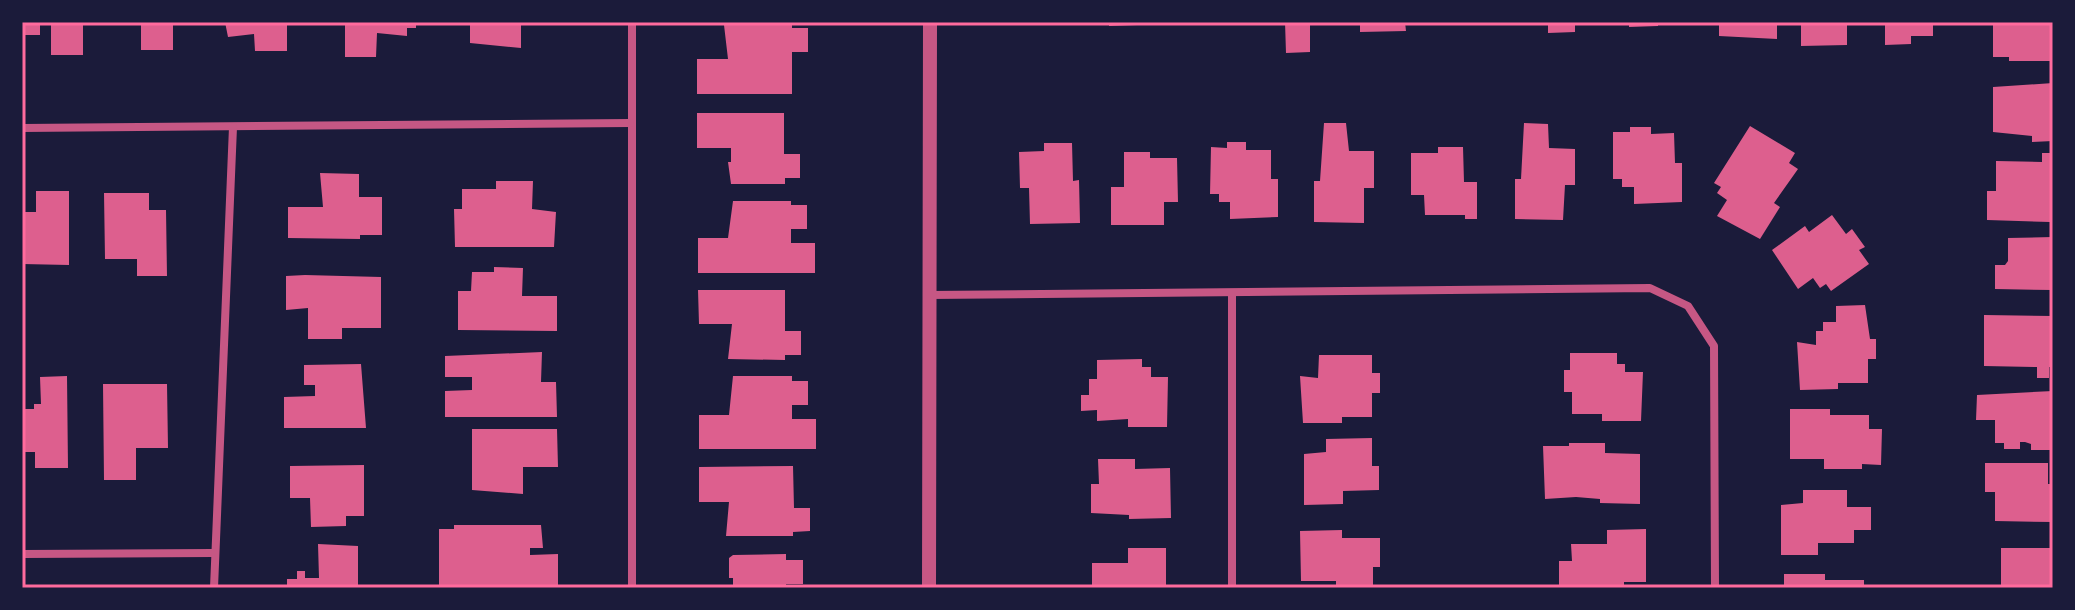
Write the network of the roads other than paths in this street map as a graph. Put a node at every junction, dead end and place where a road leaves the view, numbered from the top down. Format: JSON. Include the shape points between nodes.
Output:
{"nodes":[{"id":1,"x":632,"y":22,"type":"edge"},
{"id":2,"x":930,"y":22,"type":"edge"},
{"id":3,"x":630,"y":123,"type":"junction"},
{"id":4,"x":233,"y":127,"type":"junction"},
{"id":5,"x":22,"y":128,"type":"edge"},
{"id":6,"x":1232,"y":294,"type":"junction"},
{"id":7,"x":929,"y":295,"type":"junction"},
{"id":8,"x":213,"y":553,"type":"junction"},
{"id":9,"x":22,"y":554,"type":"edge"},
{"id":10,"x":214,"y":588,"type":"edge"},
{"id":11,"x":632,"y":588,"type":"edge"},
{"id":12,"x":929,"y":588,"type":"edge"},
{"id":13,"x":1232,"y":588,"type":"edge"},
{"id":14,"x":1715,"y":588,"type":"edge"}],
"edges":[{"from":1,"to":3,"type":"street"},
{"from":2,"to":7,"type":"street"},
{"from":3,"to":4,"type":"street"},
{"from":3,"to":11,"type":"street"},
{"from":4,"to":5,"type":"street"},
{"from":4,"to":8,"type":"street"},
{"from":6,"to":7,"type":"street"},
{"from":6,"to":13,"type":"street"},
{"from":6,"to":14,"type":"street","via":[[1650,288],[1688,306],[1714,346]]},
{"from":7,"to":12,"type":"street"},
{"from":8,"to":9,"type":"street"},
{"from":8,"to":10,"type":"street"}]}
